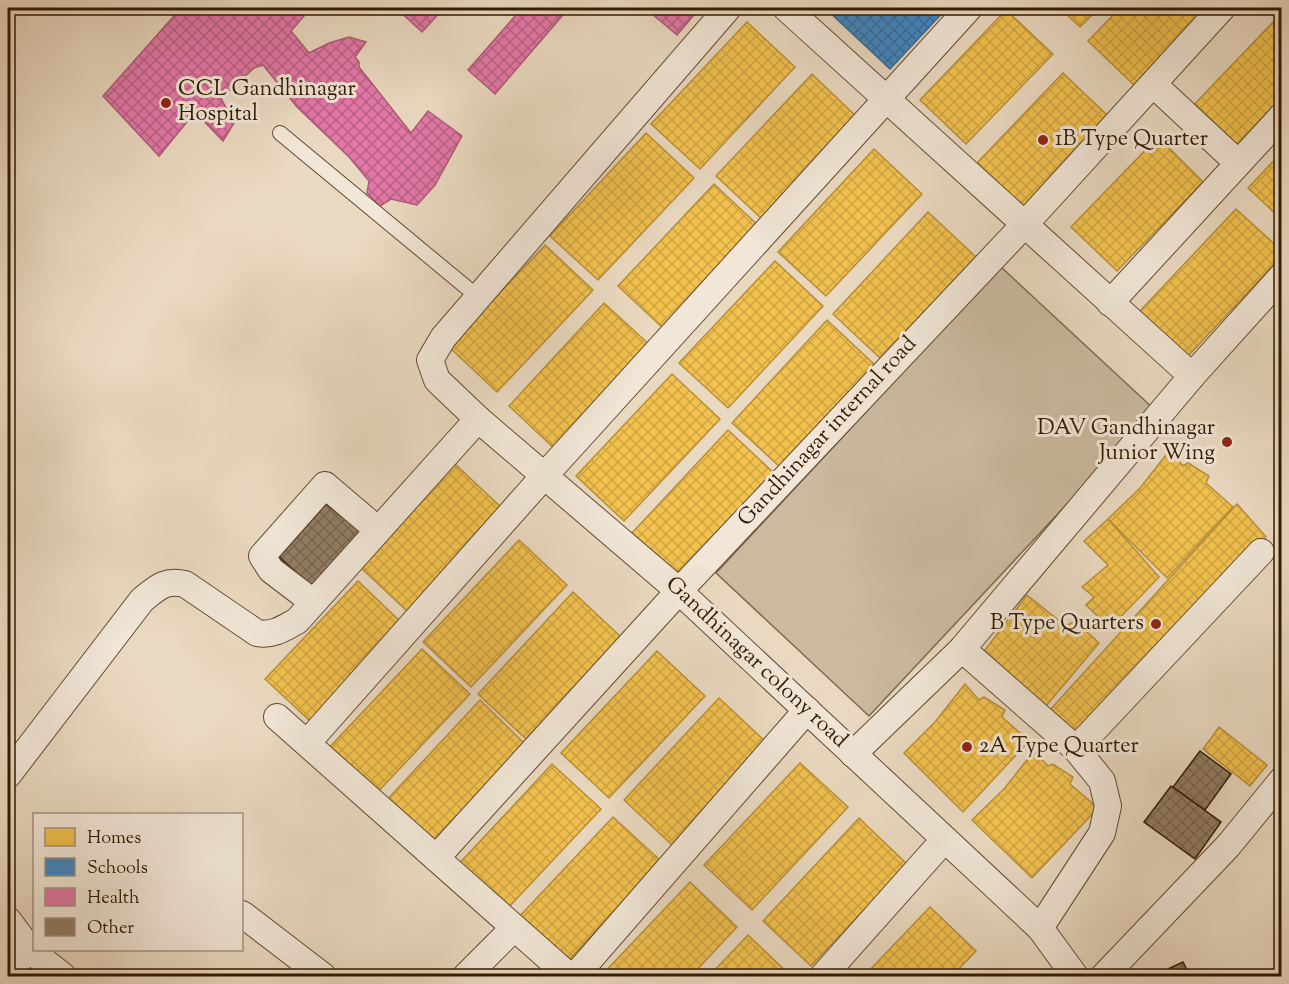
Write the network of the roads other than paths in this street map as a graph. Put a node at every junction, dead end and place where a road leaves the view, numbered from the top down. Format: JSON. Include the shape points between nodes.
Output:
{"nodes":[{"id":1,"x":728,"y":8,"type":"edge"},
{"id":2,"x":786,"y":8,"type":"edge"},
{"id":3,"x":969,"y":8,"type":"edge"},
{"id":4,"x":1222,"y":8,"type":"edge"},
{"id":5,"x":1153,"y":84,"type":"junction"},
{"id":6,"x":888,"y":99,"type":"junction"},
{"id":7,"x":1281,"y":116,"type":"edge"},
{"id":8,"x":280,"y":133,"type":"dead end"},
{"id":9,"x":1238,"y":163,"type":"junction"},
{"id":10,"x":1024,"y":225,"type":"junction"},
{"id":11,"x":1280,"y":282,"type":"edge"},
{"id":12,"x":478,"y":297,"type":"junction"},
{"id":13,"x":1110,"y":303,"type":"junction"},
{"id":14,"x":1191,"y":376,"type":"junction"},
{"id":15,"x":478,"y":419,"type":"junction"},
{"id":16,"x":545,"y":475,"type":"junction"},
{"id":17,"x":378,"y":530,"type":"junction"},
{"id":18,"x":1261,"y":552,"type":"dead end"},
{"id":19,"x":679,"y":591,"type":"junction"},
{"id":20,"x":313,"y":602,"type":"junction"},
{"id":21,"x":962,"y":649,"type":"junction"},
{"id":22,"x":807,"y":710,"type":"junction"},
{"id":23,"x":277,"y":717,"type":"dead end"},
{"id":24,"x":307,"y":743,"type":"junction"},
{"id":25,"x":1076,"y":749,"type":"junction"},
{"id":26,"x":853,"y":754,"type":"junction"},
{"id":27,"x":8,"y":775,"type":"edge"},
{"id":28,"x":1281,"y":780,"type":"edge"},
{"id":29,"x":944,"y":840,"type":"junction"},
{"id":30,"x":436,"y":858,"type":"junction"},
{"id":31,"x":243,"y":915,"type":"edge"},
{"id":32,"x":8,"y":920,"type":"edge"},
{"id":33,"x":514,"y":928,"type":"junction"},
{"id":34,"x":1040,"y":928,"type":"junction"},
{"id":35,"x":31,"y":951,"type":"junction"},
{"id":36,"x":8,"y":966,"type":"edge"},
{"id":37,"x":63,"y":976,"type":"edge"},
{"id":38,"x":323,"y":976,"type":"edge"},
{"id":39,"x":466,"y":976,"type":"edge"},
{"id":40,"x":569,"y":976,"type":"edge"},
{"id":41,"x":575,"y":976,"type":"edge"},
{"id":42,"x":823,"y":976,"type":"edge"},
{"id":43,"x":1075,"y":976,"type":"edge"},
{"id":44,"x":1104,"y":976,"type":"edge"}],
"edges":[{"from":1,"to":12,"type":"street"},
{"from":2,"to":6,"type":"street"},
{"from":3,"to":6,"type":"street"},
{"from":4,"to":5,"type":"street","name":"Gandhinagar internal road"},
{"from":5,"to":9,"type":"street"},
{"from":5,"to":10,"type":"street","name":"Gandhinagar internal road"},
{"from":6,"to":10,"type":"street"},
{"from":6,"to":16,"type":"street"},
{"from":7,"to":9,"type":"street"},
{"from":8,"to":12,"type":"lane"},
{"from":9,"to":13,"type":"street"},
{"from":10,"to":13,"type":"street"},
{"from":10,"to":19,"type":"street","name":"Gandhinagar internal road"},
{"from":11,"to":14,"type":"street"},
{"from":12,"to":15,"type":"street","name":"Gandhinagar colony road","via":[[430,360],[437,380]]},
{"from":13,"to":14,"type":"street"},
{"from":14,"to":21,"type":"street"},
{"from":15,"to":16,"type":"street","name":"Gandhinagar colony road"},
{"from":15,"to":17,"type":"street"},
{"from":16,"to":19,"type":"street","name":"Gandhinagar colony road"},
{"from":16,"to":24,"type":"street"},
{"from":17,"to":20,"type":"street"},
{"from":17,"to":20,"type":"street","via":[[325,485],[272,542],[261,556],[271,570]]},
{"from":18,"to":25,"type":"street"},
{"from":19,"to":22,"type":"street","name":"Gandhinagar colony road"},
{"from":19,"to":30,"type":"street","name":"Gandhinagar internal road"},
{"from":20,"to":27,"type":"street","via":[[297,621],[268,635],[258,633],[185,584],[173,581],[159,586],[142,600]]},
{"from":21,"to":25,"type":"street"},
{"from":21,"to":26,"type":"street"},
{"from":22,"to":26,"type":"street","name":"Gandhinagar colony road"},
{"from":22,"to":41,"type":"street"},
{"from":23,"to":24,"type":"street"},
{"from":24,"to":30,"type":"street"},
{"from":25,"to":34,"type":"street","via":[[1102,781],[1108,806],[1102,832]]},
{"from":26,"to":29,"type":"street","name":"Gandhinagar colony road"},
{"from":28,"to":44,"type":"street","via":[[1228,846]]},
{"from":29,"to":34,"type":"street","name":"Gandhinagar colony road"},
{"from":29,"to":42,"type":"street"},
{"from":30,"to":33,"type":"street"},
{"from":31,"to":38,"type":"street"},
{"from":32,"to":35,"type":"street"},
{"from":33,"to":39,"type":"street"},
{"from":33,"to":40,"type":"street"},
{"from":34,"to":43,"type":"street","name":"Gandhinagar colony road"},
{"from":35,"to":36,"type":"street"},
{"from":35,"to":37,"type":"street"}]}
